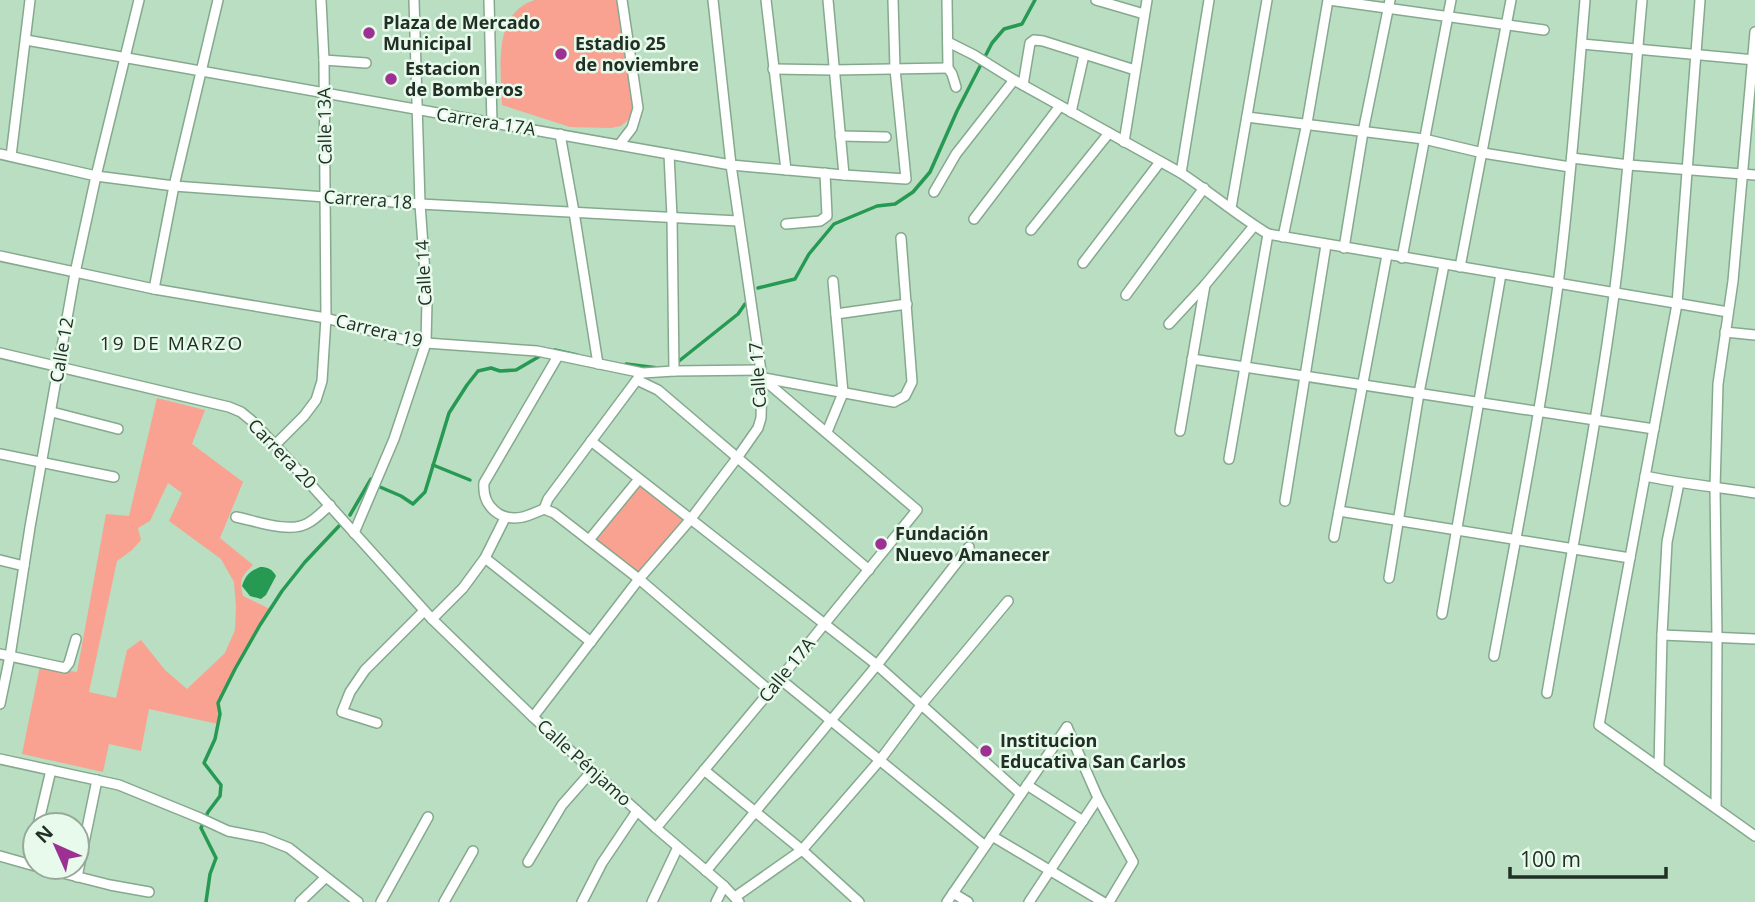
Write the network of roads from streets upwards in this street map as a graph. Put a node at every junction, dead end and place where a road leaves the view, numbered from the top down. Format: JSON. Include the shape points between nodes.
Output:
{"nodes":[{"id":1,"x":30,"y":0,"type":"edge"},
{"id":2,"x":139,"y":0,"type":"edge"},
{"id":3,"x":218,"y":0,"type":"edge"},
{"id":4,"x":321,"y":0,"type":"edge"},
{"id":5,"x":414,"y":0,"type":"edge"},
{"id":6,"x":489,"y":0,"type":"edge"},
{"id":7,"x":622,"y":0,"type":"edge"},
{"id":8,"x":713,"y":0,"type":"edge"},
{"id":9,"x":766,"y":0,"type":"edge"},
{"id":10,"x":828,"y":0,"type":"edge"},
{"id":11,"x":893,"y":0,"type":"edge"},
{"id":12,"x":947,"y":0,"type":"edge"},
{"id":13,"x":1096,"y":0,"type":"edge"},
{"id":14,"x":1147,"y":0,"type":"edge"},
{"id":15,"x":1209,"y":0,"type":"edge"},
{"id":16,"x":1267,"y":0,"type":"edge"},
{"id":17,"x":1329,"y":0,"type":"edge"},
{"id":18,"x":1451,"y":0,"type":"edge"},
{"id":19,"x":1511,"y":0,"type":"edge"},
{"id":20,"x":1585,"y":0,"type":"edge"},
{"id":21,"x":1642,"y":0,"type":"edge"},
{"id":22,"x":1700,"y":0,"type":"edge"},
{"id":23,"x":1390,"y":4,"type":"edge"},
{"id":24,"x":1144,"y":14,"type":"junction"},
{"id":25,"x":1447,"y":17,"type":"junction"},
{"id":26,"x":1507,"y":25,"type":"junction"},
{"id":27,"x":1544,"y":30,"type":"dead end"},
{"id":28,"x":1755,"y":32,"type":"edge"},
{"id":29,"x":26,"y":40,"type":"junction"},
{"id":30,"x":948,"y":42,"type":"junction"},
{"id":31,"x":1582,"y":44,"type":"junction"},
{"id":32,"x":1637,"y":49,"type":"junction"},
{"id":33,"x":1695,"y":54,"type":"junction"},
{"id":34,"x":1084,"y":55,"type":"junction"},
{"id":35,"x":125,"y":58,"type":"junction"},
{"id":36,"x":324,"y":60,"type":"junction"},
{"id":37,"x":1754,"y":60,"type":"edge"},
{"id":38,"x":366,"y":63,"type":"dead end"},
{"id":39,"x":948,"y":68,"type":"junction"},
{"id":40,"x":774,"y":69,"type":"junction"},
{"id":41,"x":895,"y":69,"type":"junction"},
{"id":42,"x":834,"y":70,"type":"junction"},
{"id":43,"x":1135,"y":70,"type":"junction"},
{"id":44,"x":201,"y":71,"type":"junction"},
{"id":45,"x":1014,"y":80,"type":"junction"},
{"id":46,"x":1023,"y":85,"type":"junction"},
{"id":47,"x":956,"y":87,"type":"dead end"},
{"id":48,"x":324,"y":92,"type":"junction"},
{"id":49,"x":1060,"y":106,"type":"junction"},
{"id":50,"x":417,"y":110,"type":"junction"},
{"id":51,"x":1071,"y":112,"type":"junction"},
{"id":52,"x":1247,"y":117,"type":"junction"},
{"id":53,"x":492,"y":123,"type":"junction"},
{"id":54,"x":1307,"y":123,"type":"junction"},
{"id":55,"x":1363,"y":132,"type":"junction"},
{"id":56,"x":1109,"y":133,"type":"junction"},
{"id":57,"x":560,"y":134,"type":"junction"},
{"id":58,"x":840,"y":136,"type":"junction"},
{"id":59,"x":886,"y":137,"type":"dead end"},
{"id":60,"x":1424,"y":139,"type":"junction"},
{"id":61,"x":1124,"y":142,"type":"junction"},
{"id":62,"x":619,"y":145,"type":"junction"},
{"id":63,"x":1483,"y":153,"type":"junction"},
{"id":64,"x":0,"y":154,"type":"edge"},
{"id":65,"x":669,"y":154,"type":"junction"},
{"id":66,"x":11,"y":156,"type":"junction"},
{"id":67,"x":1160,"y":162,"type":"junction"},
{"id":68,"x":1571,"y":162,"type":"junction"},
{"id":69,"x":731,"y":165,"type":"junction"},
{"id":70,"x":1629,"y":165,"type":"junction"},
{"id":71,"x":786,"y":170,"type":"junction"},
{"id":72,"x":1687,"y":170,"type":"junction"},
{"id":73,"x":825,"y":173,"type":"junction"},
{"id":74,"x":1181,"y":173,"type":"junction"},
{"id":75,"x":1743,"y":174,"type":"junction"},
{"id":76,"x":844,"y":175,"type":"junction"},
{"id":77,"x":1755,"y":175,"type":"edge"},
{"id":78,"x":96,"y":176,"type":"junction"},
{"id":79,"x":174,"y":186,"type":"junction"},
{"id":80,"x":1204,"y":188,"type":"junction"},
{"id":81,"x":934,"y":192,"type":"dead end"},
{"id":82,"x":326,"y":197,"type":"junction"},
{"id":83,"x":420,"y":204,"type":"junction"},
{"id":84,"x":1231,"y":208,"type":"junction"},
{"id":85,"x":574,"y":212,"type":"junction"},
{"id":86,"x":672,"y":217,"type":"junction"},
{"id":87,"x":974,"y":219,"type":"dead end"},
{"id":88,"x":738,"y":221,"type":"junction"},
{"id":89,"x":786,"y":224,"type":"dead end"},
{"id":90,"x":1254,"y":226,"type":"junction"},
{"id":91,"x":1031,"y":230,"type":"dead end"},
{"id":92,"x":1268,"y":234,"type":"junction"},
{"id":93,"x":1283,"y":237,"type":"junction"},
{"id":94,"x":901,"y":238,"type":"dead end"},
{"id":95,"x":1326,"y":245,"type":"junction"},
{"id":96,"x":1344,"y":248,"type":"junction"},
{"id":97,"x":1387,"y":255,"type":"junction"},
{"id":98,"x":0,"y":256,"type":"edge"},
{"id":99,"x":1402,"y":258,"type":"junction"},
{"id":100,"x":1083,"y":263,"type":"dead end"},
{"id":101,"x":1444,"y":265,"type":"junction"},
{"id":102,"x":1460,"y":267,"type":"junction"},
{"id":103,"x":75,"y":272,"type":"junction"},
{"id":104,"x":1501,"y":274,"type":"junction"},
{"id":105,"x":833,"y":281,"type":"dead end"},
{"id":106,"x":1558,"y":284,"type":"junction"},
{"id":107,"x":1205,"y":285,"type":"junction"},
{"id":108,"x":154,"y":289,"type":"junction"},
{"id":109,"x":1614,"y":293,"type":"junction"},
{"id":110,"x":1126,"y":295,"type":"dead end"},
{"id":111,"x":907,"y":304,"type":"junction"},
{"id":112,"x":1677,"y":304,"type":"junction"},
{"id":113,"x":1728,"y":312,"type":"junction"},
{"id":114,"x":836,"y":314,"type":"junction"},
{"id":115,"x":327,"y":318,"type":"junction"},
{"id":116,"x":1169,"y":324,"type":"dead end"},
{"id":117,"x":1725,"y":332,"type":"junction"},
{"id":118,"x":1755,"y":335,"type":"edge"},
{"id":119,"x":426,"y":343,"type":"junction"},
{"id":120,"x":0,"y":353,"type":"edge"},
{"id":121,"x":558,"y":356,"type":"junction"},
{"id":122,"x":1192,"y":359,"type":"junction"},
{"id":123,"x":598,"y":364,"type":"junction"},
{"id":124,"x":58,"y":367,"type":"junction"},
{"id":125,"x":1245,"y":367,"type":"junction"},
{"id":126,"x":674,"y":371,"type":"junction"},
{"id":127,"x":761,"y":374,"type":"junction"},
{"id":128,"x":1305,"y":375,"type":"junction"},
{"id":129,"x":640,"y":377,"type":"junction"},
{"id":130,"x":1363,"y":385,"type":"junction"},
{"id":131,"x":843,"y":393,"type":"junction"},
{"id":132,"x":1419,"y":393,"type":"junction"},
{"id":133,"x":1479,"y":402,"type":"junction"},
{"id":134,"x":1538,"y":411,"type":"junction"},
{"id":135,"x":52,"y":412,"type":"junction"},
{"id":136,"x":1596,"y":420,"type":"junction"},
{"id":137,"x":118,"y":429,"type":"dead end"},
{"id":138,"x":1654,"y":429,"type":"junction"},
{"id":139,"x":1180,"y":431,"type":"dead end"},
{"id":140,"x":827,"y":432,"type":"junction"},
{"id":141,"x":591,"y":441,"type":"junction"},
{"id":142,"x":275,"y":445,"type":"junction"},
{"id":143,"x":0,"y":454,"type":"edge"},
{"id":144,"x":737,"y":458,"type":"junction"},
{"id":145,"x":1229,"y":459,"type":"dead end"},
{"id":146,"x":42,"y":463,"type":"junction"},
{"id":147,"x":1645,"y":476,"type":"junction"},
{"id":148,"x":114,"y":477,"type":"dead end"},
{"id":149,"x":639,"y":479,"type":"junction"},
{"id":150,"x":1679,"y":483,"type":"junction"},
{"id":151,"x":1715,"y":487,"type":"junction"},
{"id":152,"x":1755,"y":493,"type":"edge"},
{"id":153,"x":1285,"y":500,"type":"dead end"},
{"id":154,"x":330,"y":505,"type":"junction"},
{"id":155,"x":544,"y":509,"type":"junction"},
{"id":156,"x":1339,"y":511,"type":"junction"},
{"id":157,"x":236,"y":517,"type":"dead end"},
{"id":158,"x":505,"y":518,"type":"junction"},
{"id":159,"x":690,"y":520,"type":"junction"},
{"id":160,"x":1398,"y":520,"type":"junction"},
{"id":161,"x":1456,"y":530,"type":"junction"},
{"id":162,"x":354,"y":533,"type":"junction"},
{"id":163,"x":1335,"y":537,"type":"dead end"},
{"id":164,"x":1516,"y":539,"type":"junction"},
{"id":165,"x":589,"y":540,"type":"junction"},
{"id":166,"x":969,"y":547,"type":"dead end"},
{"id":167,"x":1572,"y":549,"type":"junction"},
{"id":168,"x":485,"y":558,"type":"junction"},
{"id":169,"x":1630,"y":558,"type":"junction"},
{"id":170,"x":0,"y":560,"type":"edge"},
{"id":171,"x":24,"y":566,"type":"junction"},
{"id":172,"x":869,"y":570,"type":"junction"},
{"id":173,"x":1389,"y":578,"type":"dead end"},
{"id":174,"x":639,"y":579,"type":"junction"},
{"id":175,"x":1008,"y":601,"type":"dead end"},
{"id":176,"x":424,"y":611,"type":"junction"},
{"id":177,"x":1442,"y":614,"type":"dead end"},
{"id":178,"x":432,"y":620,"type":"junction"},
{"id":179,"x":824,"y":624,"type":"junction"},
{"id":180,"x":1662,"y":635,"type":"junction"},
{"id":181,"x":1717,"y":637,"type":"junction"},
{"id":182,"x":76,"y":639,"type":"dead end"},
{"id":183,"x":1755,"y":639,"type":"edge"},
{"id":184,"x":591,"y":642,"type":"junction"},
{"id":185,"x":5,"y":655,"type":"edge"},
{"id":186,"x":1494,"y":656,"type":"dead end"},
{"id":187,"x":877,"y":665,"type":"junction"},
{"id":188,"x":780,"y":679,"type":"junction"},
{"id":189,"x":770,"y":691,"type":"junction"},
{"id":190,"x":1547,"y":693,"type":"dead end"},
{"id":191,"x":0,"y":704,"type":"edge"},
{"id":192,"x":922,"y":704,"type":"junction"},
{"id":193,"x":533,"y":717,"type":"junction"},
{"id":194,"x":831,"y":721,"type":"junction"},
{"id":195,"x":377,"y":723,"type":"dead end"},
{"id":196,"x":0,"y":759,"type":"edge"},
{"id":197,"x":880,"y":760,"type":"junction"},
{"id":198,"x":1659,"y":768,"type":"junction"},
{"id":199,"x":51,"y":770,"type":"junction"},
{"id":200,"x":704,"y":770,"type":"junction"},
{"id":201,"x":592,"y":771,"type":"junction"},
{"id":202,"x":97,"y":780,"type":"junction"},
{"id":203,"x":1027,"y":785,"type":"junction"},
{"id":204,"x":1021,"y":794,"type":"junction"},
{"id":205,"x":1098,"y":797,"type":"junction"},
{"id":206,"x":1716,"y":808,"type":"junction"},
{"id":207,"x":41,"y":811,"type":"edge"},
{"id":208,"x":91,"y":811,"type":"edge"},
{"id":209,"x":638,"y":811,"type":"junction"},
{"id":210,"x":755,"y":812,"type":"junction"},
{"id":211,"x":428,"y":817,"type":"dead end"},
{"id":212,"x":1083,"y":821,"type":"junction"},
{"id":213,"x":656,"y":828,"type":"junction"},
{"id":214,"x":992,"y":836,"type":"junction"},
{"id":215,"x":1755,"y":836,"type":"edge"},
{"id":216,"x":985,"y":846,"type":"junction"},
{"id":217,"x":678,"y":847,"type":"junction"},
{"id":218,"x":802,"y":850,"type":"junction"},
{"id":219,"x":473,"y":851,"type":"dead end"},
{"id":220,"x":0,"y":856,"type":"edge"},
{"id":221,"x":21,"y":862,"type":"edge"},
{"id":222,"x":528,"y":862,"type":"dead end"},
{"id":223,"x":706,"y":871,"type":"junction"},
{"id":224,"x":1050,"y":871,"type":"junction"},
{"id":225,"x":325,"y":878,"type":"junction"},
{"id":226,"x":91,"y":880,"type":"edge"},
{"id":227,"x":724,"y":887,"type":"junction"},
{"id":228,"x":149,"y":892,"type":"dead end"},
{"id":229,"x":950,"y":898,"type":"edge"},
{"id":230,"x":737,"y":900,"type":"edge"},
{"id":231,"x":300,"y":902,"type":"edge"},
{"id":232,"x":358,"y":902,"type":"edge"},
{"id":233,"x":381,"y":902,"type":"edge"},
{"id":234,"x":444,"y":902,"type":"edge"},
{"id":235,"x":582,"y":902,"type":"edge"},
{"id":236,"x":652,"y":902,"type":"edge"},
{"id":237,"x":716,"y":902,"type":"edge"},
{"id":238,"x":859,"y":902,"type":"edge"},
{"id":239,"x":968,"y":902,"type":"edge"},
{"id":240,"x":1029,"y":902,"type":"edge"},
{"id":241,"x":1103,"y":902,"type":"edge"},
{"id":242,"x":1109,"y":902,"type":"edge"}],
"edges":[{"from":1,"to":29,"type":"street"},
{"from":2,"to":35,"type":"street","name":"Calle 12"},
{"from":3,"to":44,"type":"street"},
{"from":4,"to":36,"type":"street","name":"Calle 13A"},
{"from":5,"to":50,"type":"street","name":"Calle 14"},
{"from":6,"to":53,"type":"street"},
{"from":7,"to":62,"type":"street","via":[[638,108],[632,128]]},
{"from":8,"to":69,"type":"street","name":"Calle 17"},
{"from":9,"to":40,"type":"street"},
{"from":10,"to":42,"type":"street"},
{"from":11,"to":41,"type":"street"},
{"from":12,"to":30,"type":"street"},
{"from":13,"to":24,"type":"street"},
{"from":14,"to":24,"type":"street"},
{"from":15,"to":74,"type":"street"},
{"from":16,"to":52,"type":"street"},
{"from":17,"to":23,"type":"street"},
{"from":17,"to":54,"type":"street"},
{"from":18,"to":25,"type":"street"},
{"from":19,"to":26,"type":"street"},
{"from":20,"to":31,"type":"street"},
{"from":21,"to":32,"type":"street"},
{"from":22,"to":33,"type":"street"},
{"from":23,"to":25,"type":"street"},
{"from":23,"to":55,"type":"street"},
{"from":24,"to":43,"type":"street"},
{"from":25,"to":26,"type":"street"},
{"from":25,"to":60,"type":"street"},
{"from":26,"to":27,"type":"street"},
{"from":26,"to":63,"type":"street"},
{"from":28,"to":37,"type":"street"},
{"from":29,"to":35,"type":"street","name":"Carrera 17A"},
{"from":29,"to":66,"type":"street"},
{"from":30,"to":39,"type":"street"},
{"from":30,"to":45,"type":"street"},
{"from":31,"to":32,"type":"street"},
{"from":31,"to":68,"type":"street"},
{"from":32,"to":33,"type":"street"},
{"from":32,"to":70,"type":"street"},
{"from":33,"to":37,"type":"street"},
{"from":33,"to":72,"type":"street"},
{"from":34,"to":43,"type":"street"},
{"from":34,"to":46,"type":"street","via":[[1034,40]]},
{"from":34,"to":51,"type":"street"},
{"from":35,"to":44,"type":"street","name":"Carrera 17A"},
{"from":35,"to":78,"type":"street","name":"Calle 12"},
{"from":36,"to":38,"type":"street"},
{"from":36,"to":48,"type":"street","name":"Calle 13A"},
{"from":37,"to":75,"type":"street"},
{"from":39,"to":41,"type":"street"},
{"from":39,"to":47,"type":"street"},
{"from":40,"to":42,"type":"street"},
{"from":40,"to":71,"type":"street"},
{"from":41,"to":42,"type":"street"},
{"from":41,"to":76,"type":"street","name":"Carrera 17A","via":[[906,179]]},
{"from":42,"to":58,"type":"street"},
{"from":43,"to":61,"type":"street"},
{"from":44,"to":48,"type":"street","name":"Carrera 17A"},
{"from":44,"to":79,"type":"street"},
{"from":45,"to":46,"type":"street"},
{"from":45,"to":81,"type":"street"},
{"from":46,"to":49,"type":"street"},
{"from":48,"to":50,"type":"street","name":"Carrera 17A"},
{"from":48,"to":82,"type":"street","name":"Calle 13A"},
{"from":49,"to":51,"type":"street"},
{"from":49,"to":87,"type":"street"},
{"from":50,"to":53,"type":"street","name":"Carrera 17A"},
{"from":50,"to":83,"type":"street","name":"Calle 14"},
{"from":51,"to":56,"type":"street"},
{"from":52,"to":54,"type":"street"},
{"from":52,"to":84,"type":"street"},
{"from":53,"to":57,"type":"street","name":"Carrera 17A"},
{"from":54,"to":55,"type":"street"},
{"from":54,"to":93,"type":"street"},
{"from":55,"to":60,"type":"street"},
{"from":55,"to":96,"type":"street"},
{"from":56,"to":61,"type":"street"},
{"from":56,"to":91,"type":"street"},
{"from":57,"to":62,"type":"street","name":"Carrera 17A"},
{"from":57,"to":85,"type":"street"},
{"from":58,"to":59,"type":"street"},
{"from":58,"to":76,"type":"street"},
{"from":60,"to":63,"type":"street"},
{"from":60,"to":99,"type":"street"},
{"from":61,"to":67,"type":"street"},
{"from":62,"to":65,"type":"street","name":"Carrera 17A"},
{"from":63,"to":68,"type":"street"},
{"from":63,"to":102,"type":"street"},
{"from":64,"to":66,"type":"street","name":"Carrera 18"},
{"from":65,"to":69,"type":"street","name":"Carrera 17A"},
{"from":65,"to":86,"type":"street"},
{"from":66,"to":78,"type":"street","name":"Carrera 18"},
{"from":67,"to":74,"type":"street"},
{"from":67,"to":100,"type":"street"},
{"from":68,"to":70,"type":"street"},
{"from":68,"to":106,"type":"street"},
{"from":69,"to":71,"type":"street","name":"Carrera 17A"},
{"from":69,"to":88,"type":"street","name":"Calle 17"},
{"from":70,"to":72,"type":"street"},
{"from":70,"to":109,"type":"street"},
{"from":71,"to":73,"type":"street","name":"Carrera 17A"},
{"from":72,"to":75,"type":"street"},
{"from":72,"to":112,"type":"street"},
{"from":73,"to":76,"type":"street","name":"Carrera 17A"},
{"from":73,"to":89,"type":"street","via":[[827,216],[820,221]]},
{"from":74,"to":80,"type":"street"},
{"from":75,"to":77,"type":"street"},
{"from":75,"to":113,"type":"street"},
{"from":78,"to":79,"type":"street","name":"Carrera 18"},
{"from":78,"to":103,"type":"street","name":"Calle 12"},
{"from":79,"to":82,"type":"street","name":"Carrera 18"},
{"from":79,"to":108,"type":"street"},
{"from":80,"to":84,"type":"street"},
{"from":80,"to":110,"type":"street"},
{"from":82,"to":83,"type":"street","name":"Carrera 18"},
{"from":82,"to":115,"type":"street","name":"Calle 13A"},
{"from":83,"to":85,"type":"street","name":"Carrera 18"},
{"from":83,"to":119,"type":"street","name":"Calle 14"},
{"from":84,"to":90,"type":"street"},
{"from":85,"to":86,"type":"street","name":"Carrera 18"},
{"from":85,"to":123,"type":"street"},
{"from":86,"to":88,"type":"street","name":"Carrera 18"},
{"from":86,"to":126,"type":"street"},
{"from":88,"to":127,"type":"street","name":"Calle 17"},
{"from":90,"to":92,"type":"street"},
{"from":90,"to":107,"type":"street"},
{"from":92,"to":93,"type":"street"},
{"from":92,"to":125,"type":"street"},
{"from":93,"to":95,"type":"street"},
{"from":94,"to":111,"type":"street"},
{"from":95,"to":96,"type":"street"},
{"from":95,"to":128,"type":"street"},
{"from":96,"to":97,"type":"street"},
{"from":97,"to":99,"type":"street"},
{"from":97,"to":130,"type":"street"},
{"from":98,"to":103,"type":"street","name":"Carrera 19"},
{"from":99,"to":101,"type":"street"},
{"from":101,"to":102,"type":"street"},
{"from":101,"to":132,"type":"street"},
{"from":102,"to":104,"type":"street"},
{"from":103,"to":108,"type":"street","name":"Carrera 19"},
{"from":103,"to":124,"type":"street","name":"Calle 12"},
{"from":104,"to":106,"type":"street"},
{"from":104,"to":133,"type":"street"},
{"from":105,"to":114,"type":"street"},
{"from":106,"to":109,"type":"street"},
{"from":106,"to":134,"type":"street"},
{"from":107,"to":116,"type":"street"},
{"from":107,"to":122,"type":"street"},
{"from":108,"to":115,"type":"street","name":"Carrera 19"},
{"from":109,"to":112,"type":"street"},
{"from":109,"to":136,"type":"street"},
{"from":111,"to":114,"type":"street"},
{"from":111,"to":131,"type":"street","name":"Carrera 19","via":[[912,382],[905,396],[894,402]]},
{"from":112,"to":113,"type":"street"},
{"from":112,"to":138,"type":"street"},
{"from":113,"to":117,"type":"street"},
{"from":114,"to":131,"type":"street"},
{"from":115,"to":119,"type":"street","name":"Carrera 19"},
{"from":115,"to":142,"type":"street","name":"Calle 13A","via":[[316,400]]},
{"from":117,"to":118,"type":"street"},
{"from":117,"to":151,"type":"street","via":[[1718,384]]},
{"from":119,"to":121,"type":"street","name":"Carrera 19"},
{"from":119,"to":162,"type":"street","name":"Calle 14","via":[[394,439]]},
{"from":120,"to":124,"type":"street","name":"Carrera 20"},
{"from":121,"to":123,"type":"street","name":"Carrera 19"},
{"from":121,"to":158,"type":"street","via":[[484,483],[483,493],[491,507]]},
{"from":122,"to":125,"type":"street"},
{"from":122,"to":139,"type":"street"},
{"from":123,"to":129,"type":"street","name":"Carrera 19"},
{"from":124,"to":135,"type":"street","name":"Calle 12"},
{"from":124,"to":142,"type":"street","name":"Carrera 20","via":[[229,407],[252,421]]},
{"from":125,"to":128,"type":"street"},
{"from":125,"to":145,"type":"street"},
{"from":126,"to":127,"type":"street","name":"Carrera 19"},
{"from":126,"to":129,"type":"street","name":"Carrera 19"},
{"from":127,"to":131,"type":"street","name":"Carrera 19"},
{"from":127,"to":140,"type":"street"},
{"from":127,"to":144,"type":"street","name":"Calle 17","via":[[761,418]]},
{"from":128,"to":130,"type":"street"},
{"from":128,"to":153,"type":"street"},
{"from":129,"to":141,"type":"street"},
{"from":129,"to":144,"type":"street"},
{"from":130,"to":132,"type":"street"},
{"from":130,"to":156,"type":"street"},
{"from":131,"to":140,"type":"street"},
{"from":132,"to":133,"type":"street"},
{"from":132,"to":160,"type":"street"},
{"from":133,"to":134,"type":"street"},
{"from":133,"to":161,"type":"street"},
{"from":134,"to":136,"type":"street"},
{"from":134,"to":164,"type":"street"},
{"from":135,"to":137,"type":"street"},
{"from":135,"to":146,"type":"street","name":"Calle 12"},
{"from":136,"to":138,"type":"street"},
{"from":136,"to":167,"type":"street"},
{"from":138,"to":147,"type":"street"},
{"from":140,"to":172,"type":"street","name":"Calle 17A","via":[[917,510]]},
{"from":141,"to":149,"type":"street"},
{"from":141,"to":155,"type":"street"},
{"from":142,"to":154,"type":"street","name":"Carrera 20"},
{"from":143,"to":146,"type":"street"},
{"from":144,"to":159,"type":"street","name":"Calle 17"},
{"from":144,"to":172,"type":"street"},
{"from":146,"to":148,"type":"street"},
{"from":146,"to":171,"type":"street","name":"Calle 12"},
{"from":147,"to":150,"type":"street"},
{"from":147,"to":169,"type":"street"},
{"from":149,"to":159,"type":"street"},
{"from":149,"to":165,"type":"street"},
{"from":150,"to":151,"type":"street"},
{"from":150,"to":180,"type":"street","via":[[1667,542]]},
{"from":151,"to":152,"type":"street"},
{"from":151,"to":181,"type":"street"},
{"from":154,"to":157,"type":"street","via":[[306,524],[289,528]]},
{"from":154,"to":162,"type":"street","name":"Carrera 20"},
{"from":155,"to":158,"type":"street"},
{"from":155,"to":165,"type":"street"},
{"from":156,"to":160,"type":"street"},
{"from":156,"to":163,"type":"street"},
{"from":158,"to":168,"type":"street"},
{"from":159,"to":174,"type":"street","name":"Calle 17"},
{"from":159,"to":179,"type":"street"},
{"from":160,"to":161,"type":"street"},
{"from":160,"to":173,"type":"street"},
{"from":161,"to":164,"type":"street"},
{"from":161,"to":177,"type":"street"},
{"from":162,"to":176,"type":"street","name":"Carrera 20"},
{"from":164,"to":167,"type":"street"},
{"from":164,"to":186,"type":"street"},
{"from":165,"to":174,"type":"street"},
{"from":166,"to":187,"type":"street"},
{"from":167,"to":169,"type":"street"},
{"from":167,"to":190,"type":"street"},
{"from":168,"to":178,"type":"street"},
{"from":168,"to":184,"type":"street"},
{"from":169,"to":198,"type":"street","via":[[1599,725]]},
{"from":170,"to":171,"type":"street"},
{"from":171,"to":185,"type":"street","name":"Calle 12"},
{"from":172,"to":179,"type":"street","name":"Calle 17A"},
{"from":174,"to":184,"type":"street","name":"Calle 17"},
{"from":174,"to":189,"type":"street"},
{"from":175,"to":192,"type":"street"},
{"from":176,"to":178,"type":"street","name":"Carrera 20"},
{"from":176,"to":195,"type":"street","via":[[365,670],[350,692],[342,712]]},
{"from":178,"to":193,"type":"street","name":"Calle Pénjamo"},
{"from":179,"to":187,"type":"street"},
{"from":179,"to":188,"type":"street","name":"Calle 17A"},
{"from":180,"to":181,"type":"street"},
{"from":180,"to":198,"type":"street"},
{"from":181,"to":183,"type":"street"},
{"from":181,"to":206,"type":"street"},
{"from":182,"to":185,"type":"street","via":[[65,668]]},
{"from":184,"to":193,"type":"street","name":"Calle 17"},
{"from":185,"to":191,"type":"street","name":"Calle 12"},
{"from":187,"to":192,"type":"street"},
{"from":187,"to":194,"type":"street"},
{"from":188,"to":189,"type":"street","name":"Calle 17A"},
{"from":188,"to":194,"type":"street"},
{"from":189,"to":200,"type":"street","name":"Calle 17A"},
{"from":192,"to":197,"type":"street"},
{"from":192,"to":204,"type":"street"},
{"from":193,"to":201,"type":"street","name":"Calle Pénjamo"},
{"from":194,"to":197,"type":"street"},
{"from":194,"to":210,"type":"street"},
{"from":196,"to":199,"type":"street"},
{"from":197,"to":216,"type":"street"},
{"from":197,"to":218,"type":"street"},
{"from":198,"to":206,"type":"street"},
{"from":199,"to":202,"type":"street"},
{"from":199,"to":207,"type":"street"},
{"from":200,"to":210,"type":"street"},
{"from":200,"to":213,"type":"street","name":"Calle 17A"},
{"from":201,"to":209,"type":"street","name":"Calle Pénjamo"},
{"from":201,"to":222,"type":"street","via":[[562,805]]},
{"from":202,"to":208,"type":"street"},
{"from":202,"to":225,"type":"street","via":[[228,831],[289,848]]},
{"from":203,"to":204,"type":"street"},
{"from":203,"to":205,"type":"street","via":[[1067,727]]},
{"from":203,"to":212,"type":"street"},
{"from":204,"to":214,"type":"street"},
{"from":205,"to":212,"type":"street"},
{"from":205,"to":242,"type":"street","via":[[1133,862]]},
{"from":206,"to":215,"type":"street"},
{"from":209,"to":213,"type":"street","name":"Calle Pénjamo"},
{"from":209,"to":235,"type":"street"},
{"from":210,"to":218,"type":"street"},
{"from":210,"to":223,"type":"street"},
{"from":211,"to":233,"type":"street"},
{"from":212,"to":224,"type":"street"},
{"from":213,"to":217,"type":"street","name":"Calle Pénjamo"},
{"from":214,"to":216,"type":"street"},
{"from":214,"to":224,"type":"street"},
{"from":216,"to":229,"type":"street"},
{"from":217,"to":223,"type":"street","name":"Calle Pénjamo"},
{"from":217,"to":236,"type":"street"},
{"from":218,"to":230,"type":"street"},
{"from":218,"to":238,"type":"street"},
{"from":219,"to":234,"type":"street"},
{"from":220,"to":221,"type":"street"},
{"from":223,"to":227,"type":"street","name":"Calle Pénjamo"},
{"from":224,"to":240,"type":"street"},
{"from":224,"to":241,"type":"street"},
{"from":225,"to":231,"type":"street"},
{"from":225,"to":232,"type":"street"},
{"from":226,"to":228,"type":"street"},
{"from":227,"to":230,"type":"street","name":"Calle Pénjamo"},
{"from":227,"to":237,"type":"street"},
{"from":229,"to":239,"type":"street"}]}
